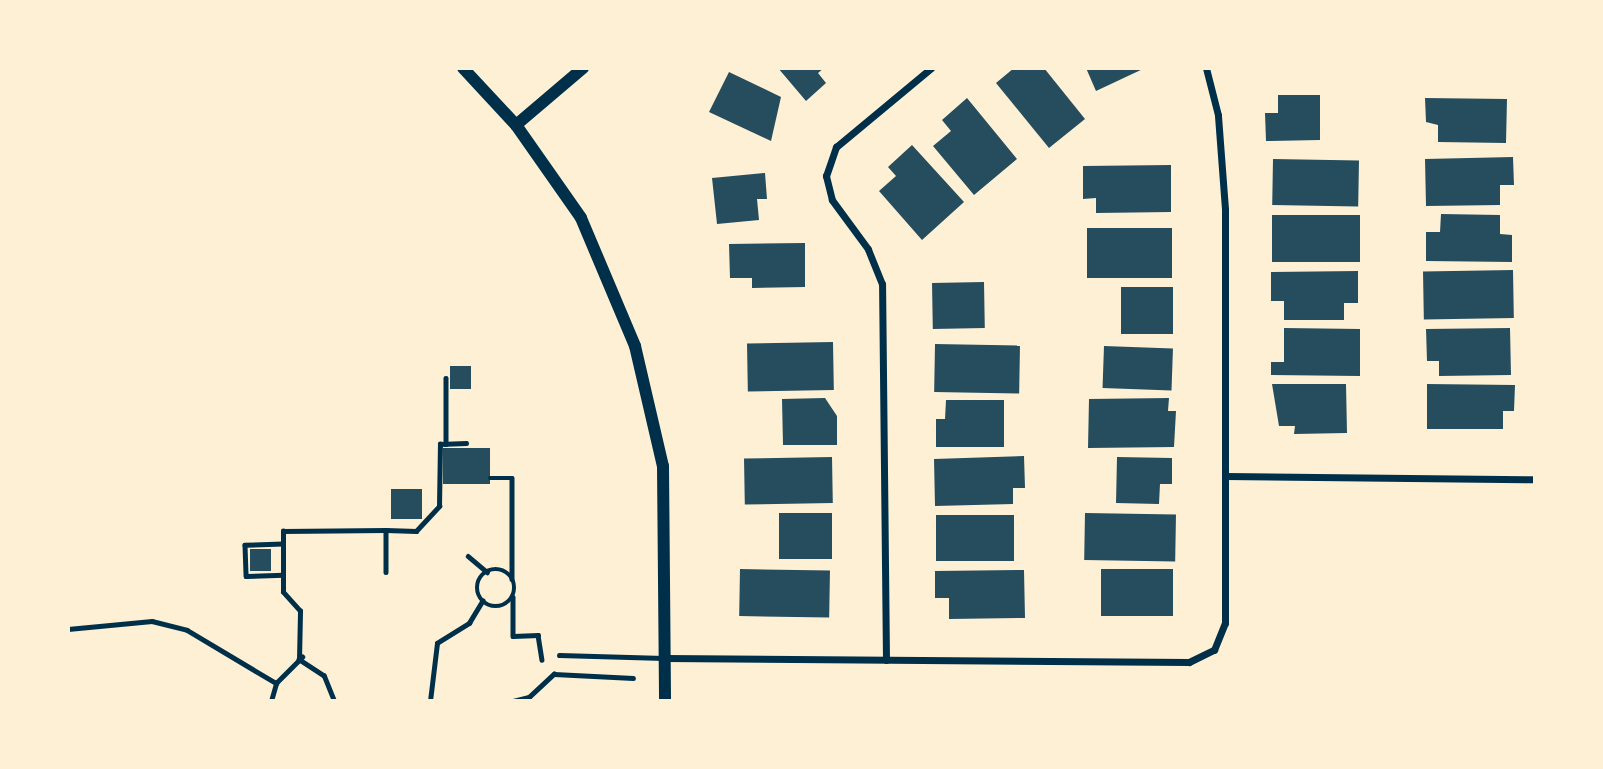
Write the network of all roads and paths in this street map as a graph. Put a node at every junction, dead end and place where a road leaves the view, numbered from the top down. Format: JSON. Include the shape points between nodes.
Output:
{"nodes":[{"id":1,"x":463,"y":68,"type":"edge"},
{"id":2,"x":583,"y":68,"type":"edge"},
{"id":3,"x":931,"y":68,"type":"edge"},
{"id":4,"x":1206,"y":68,"type":"edge"},
{"id":5,"x":516,"y":125,"type":"junction"},
{"id":6,"x":446,"y":378,"type":"dead end"},
{"id":7,"x":466,"y":443,"type":"dead end"},
{"id":8,"x":446,"y":444,"type":"junction"},
{"id":9,"x":1226,"y":476,"type":"junction"},
{"id":10,"x":490,"y":478,"type":"dead end"},
{"id":11,"x":1535,"y":479,"type":"edge"},
{"id":12,"x":386,"y":530,"type":"junction"},
{"id":13,"x":283,"y":544,"type":"junction"},
{"id":14,"x":468,"y":556,"type":"dead end"},
{"id":15,"x":386,"y":572,"type":"dead end"},
{"id":16,"x":487,"y":572,"type":"junction"},
{"id":17,"x":283,"y":575,"type":"junction"},
{"id":18,"x":512,"y":579,"type":"junction"},
{"id":19,"x":513,"y":594,"type":"junction"},
{"id":20,"x":482,"y":601,"type":"junction"},
{"id":21,"x":68,"y":629,"type":"edge"},
{"id":22,"x":559,"y":655,"type":"dead end"},
{"id":23,"x":300,"y":658,"type":"junction"},
{"id":24,"x":665,"y":658,"type":"junction"},
{"id":25,"x":886,"y":660,"type":"junction"},
{"id":26,"x":554,"y":674,"type":"junction"},
{"id":27,"x":633,"y":678,"type":"dead end"},
{"id":28,"x":276,"y":683,"type":"junction"},
{"id":29,"x":271,"y":701,"type":"edge"},
{"id":30,"x":334,"y":701,"type":"edge"},
{"id":31,"x":430,"y":701,"type":"edge"},
{"id":32,"x":513,"y":701,"type":"edge"},
{"id":33,"x":665,"y":701,"type":"edge"}],
"edges":[{"from":1,"to":5,"type":"street"},
{"from":2,"to":5,"type":"street"},
{"from":3,"to":25,"type":"street","via":[[836,147],[826,176],[831,200],[868,249],[882,284]]},
{"from":4,"to":9,"type":"street","via":[[1224,161]]},
{"from":5,"to":24,"type":"street","via":[[581,218],[635,346],[663,466]]},
{"from":6,"to":8,"type":"path"},
{"from":7,"to":8,"type":"path"},
{"from":8,"to":12,"type":"path","via":[[440,444],[439,506],[416,531]]},
{"from":9,"to":11,"type":"street"},
{"from":9,"to":25,"type":"street","via":[[1224,623],[1214,650],[1189,662]]},
{"from":10,"to":18,"type":"path","via":[[512,478]]},
{"from":12,"to":13,"type":"path","via":[[283,531]]},
{"from":12,"to":15,"type":"path"},
{"from":13,"to":17,"type":"path"},
{"from":13,"to":17,"type":"path","via":[[245,545],[246,576]]},
{"from":14,"to":16,"type":"path"},
{"from":16,"to":18,"type":"path","via":[[501,570]]},
{"from":16,"to":20,"type":"path","via":[[478,584]]},
{"from":17,"to":23,"type":"path","via":[[283,592],[300,611]]},
{"from":18,"to":19,"type":"path"},
{"from":19,"to":20,"type":"path","via":[[500,607]]},
{"from":19,"to":26,"type":"path","via":[[513,636],[538,635],[542,660]]},
{"from":20,"to":31,"type":"path","via":[[469,623],[437,643]]},
{"from":21,"to":28,"type":"path","via":[[152,621],[187,630]]},
{"from":22,"to":24,"type":"lane"},
{"from":23,"to":28,"type":"path"},
{"from":23,"to":30,"type":"path","via":[[324,676]]},
{"from":24,"to":25,"type":"street"},
{"from":24,"to":33,"type":"street"},
{"from":26,"to":27,"type":"path"},
{"from":26,"to":32,"type":"path","via":[[529,697]]},
{"from":28,"to":29,"type":"path"}]}
